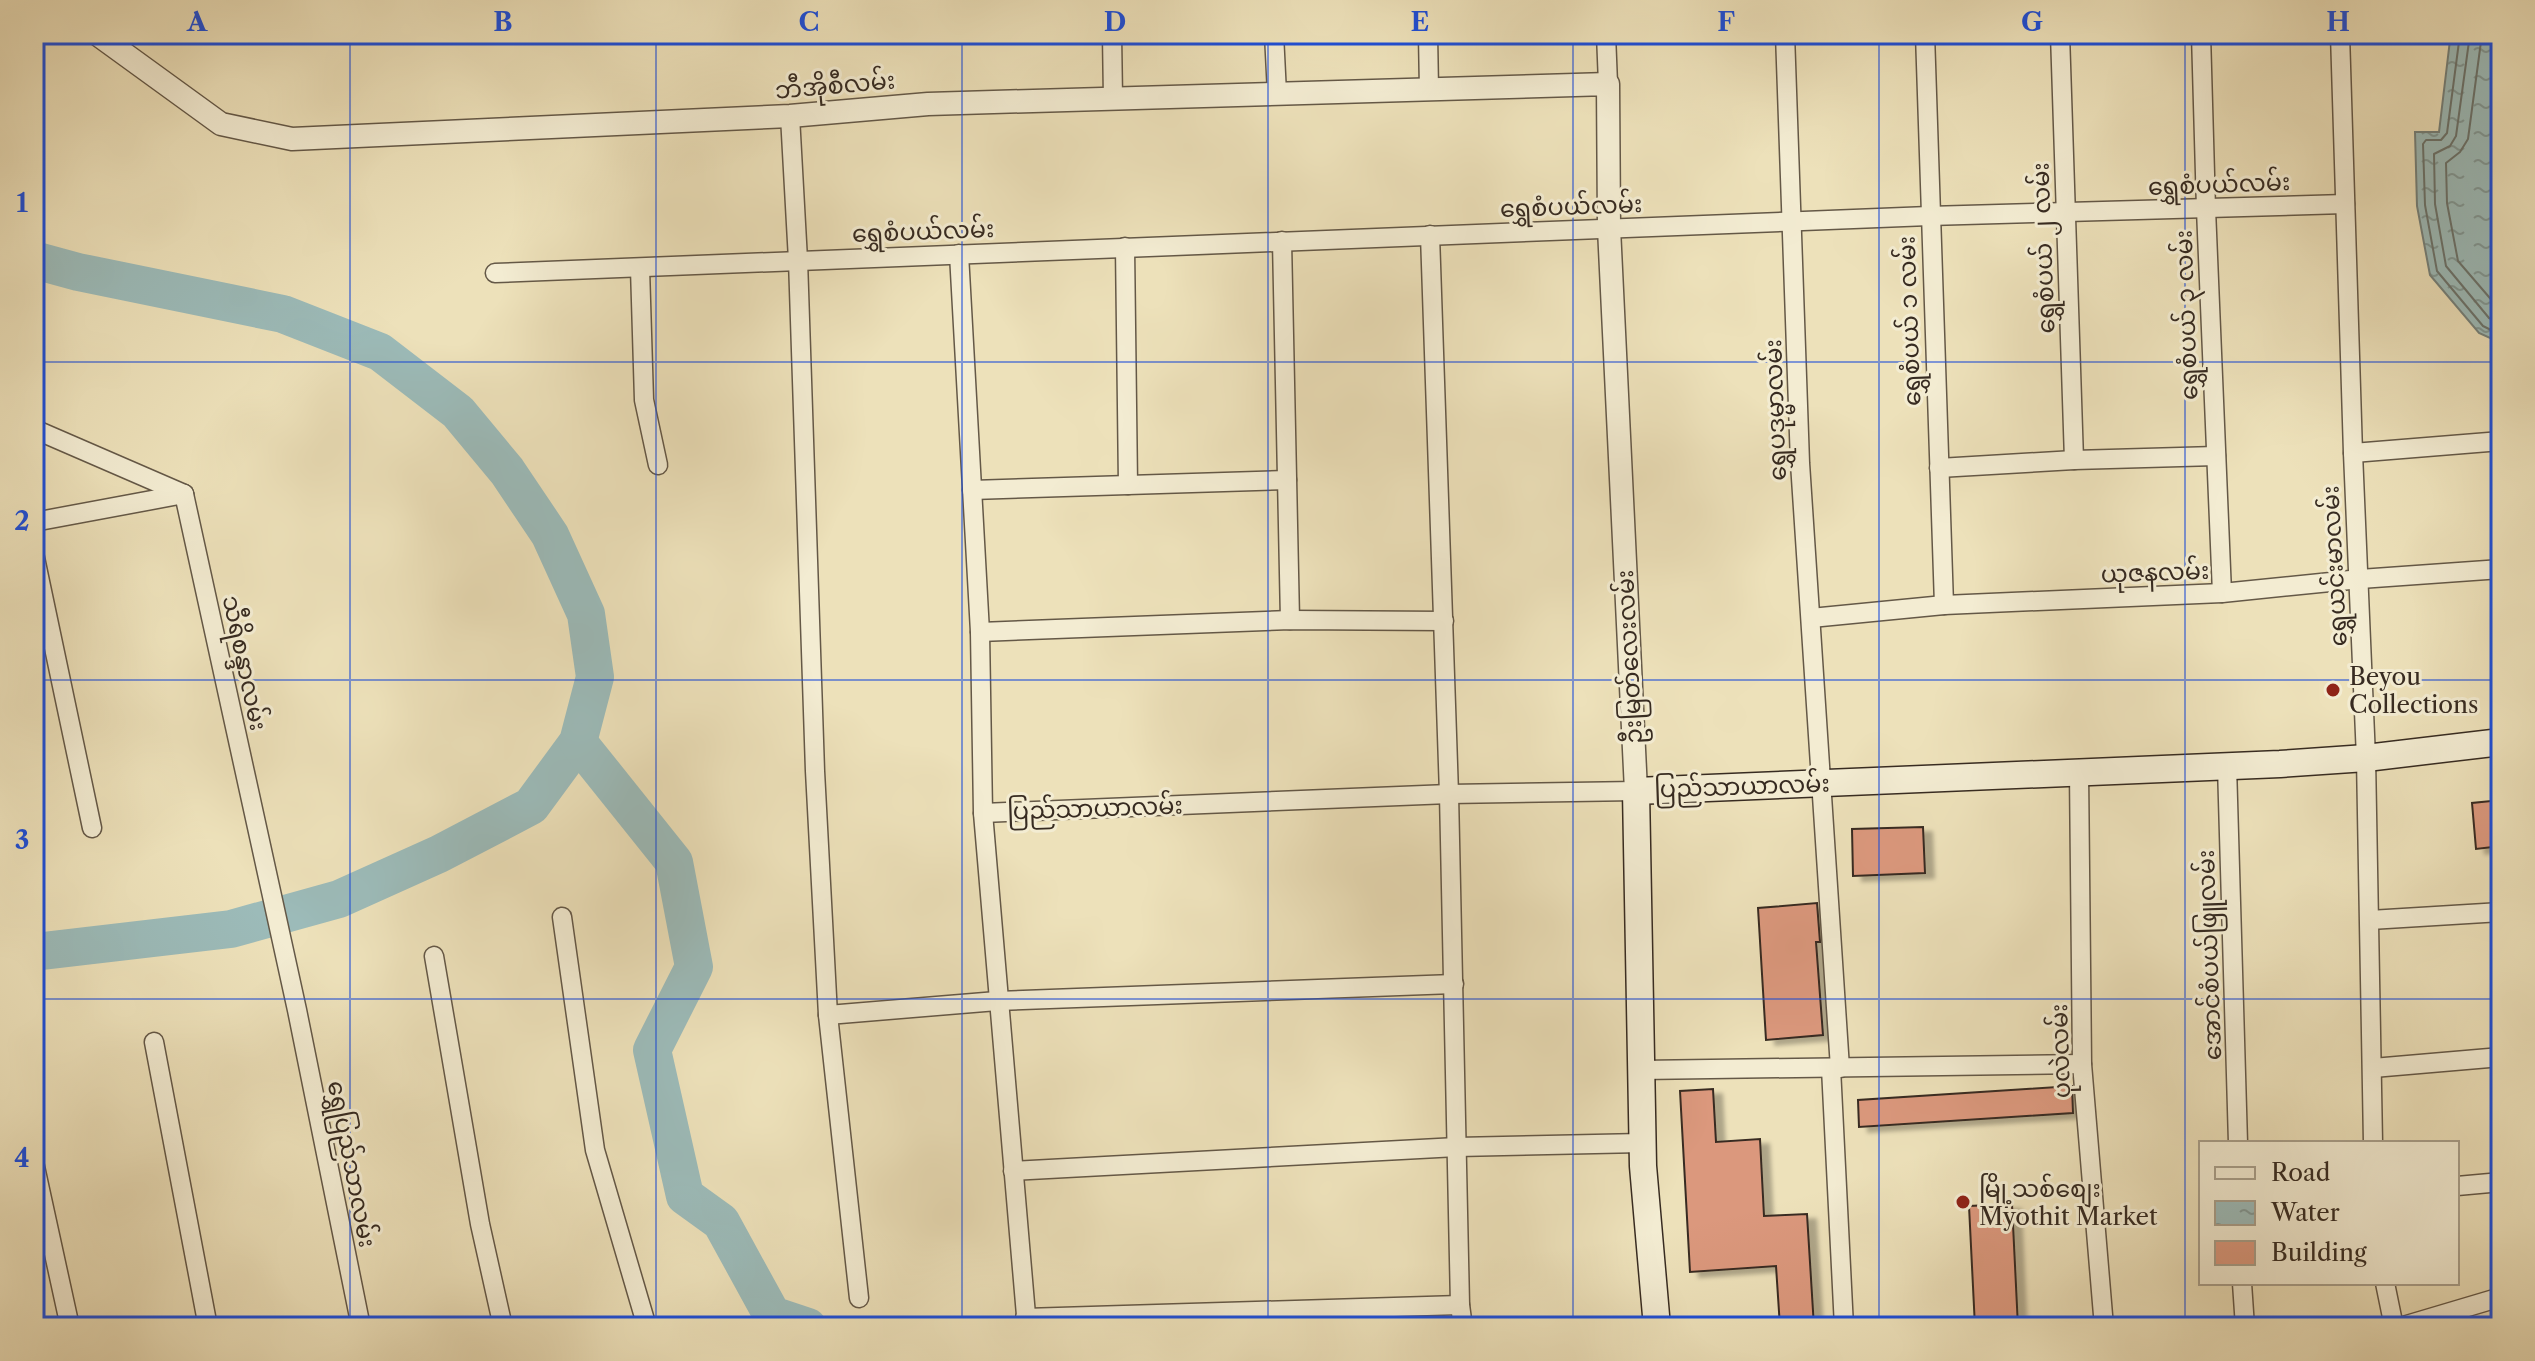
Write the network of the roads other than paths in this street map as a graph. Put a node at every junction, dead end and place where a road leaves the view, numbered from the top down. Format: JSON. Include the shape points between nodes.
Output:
{"nodes":[{"id":1,"x":97,"y":34,"type":"edge"},
{"id":2,"x":1112,"y":34,"type":"edge"},
{"id":3,"x":1274,"y":34,"type":"edge"},
{"id":4,"x":1428,"y":34,"type":"edge"},
{"id":5,"x":1606,"y":34,"type":"edge"},
{"id":6,"x":1785,"y":34,"type":"edge"},
{"id":7,"x":1925,"y":34,"type":"edge"},
{"id":8,"x":2060,"y":34,"type":"edge"},
{"id":9,"x":2201,"y":34,"type":"edge"},
{"id":10,"x":2340,"y":34,"type":"edge"},
{"id":11,"x":1608,"y":84,"type":"junction"},
{"id":12,"x":1429,"y":90,"type":"junction"},
{"id":13,"x":1277,"y":94,"type":"junction"},
{"id":14,"x":1113,"y":99,"type":"junction"},
{"id":15,"x":790,"y":116,"type":"junction"},
{"id":16,"x":2345,"y":204,"type":"junction"},
{"id":17,"x":2206,"y":209,"type":"junction"},
{"id":18,"x":2065,"y":212,"type":"junction"},
{"id":19,"x":1929,"y":216,"type":"junction"},
{"id":20,"x":1792,"y":223,"type":"junction"},
{"id":21,"x":1609,"y":228,"type":"junction"},
{"id":22,"x":1430,"y":235,"type":"junction"},
{"id":23,"x":1282,"y":241,"type":"junction"},
{"id":24,"x":1125,"y":247,"type":"junction"},
{"id":25,"x":959,"y":254,"type":"junction"},
{"id":26,"x":798,"y":260,"type":"junction"},
{"id":27,"x":640,"y":268,"type":"junction"},
{"id":28,"x":495,"y":273,"type":"dead end"},
{"id":29,"x":34,"y":429,"type":"edge"},
{"id":30,"x":2501,"y":441,"type":"edge"},
{"id":31,"x":2353,"y":453,"type":"junction"},
{"id":32,"x":2216,"y":456,"type":"junction"},
{"id":33,"x":2074,"y":460,"type":"junction"},
{"id":34,"x":658,"y":465,"type":"dead end"},
{"id":35,"x":1939,"y":468,"type":"junction"},
{"id":36,"x":1287,"y":480,"type":"junction"},
{"id":37,"x":1128,"y":485,"type":"junction"},
{"id":38,"x":972,"y":490,"type":"junction"},
{"id":39,"x":184,"y":494,"type":"junction"},
{"id":40,"x":34,"y":522,"type":"edge"},
{"id":41,"x":34,"y":553,"type":"edge"},
{"id":42,"x":2501,"y":569,"type":"edge"},
{"id":43,"x":2360,"y":579,"type":"junction"},
{"id":44,"x":2222,"y":593,"type":"junction"},
{"id":45,"x":1944,"y":605,"type":"junction"},
{"id":46,"x":1811,"y":618,"type":"junction"},
{"id":47,"x":1290,"y":620,"type":"junction"},
{"id":48,"x":1444,"y":621,"type":"junction"},
{"id":49,"x":980,"y":632,"type":"junction"},
{"id":50,"x":2501,"y":742,"type":"edge"},
{"id":51,"x":2366,"y":758,"type":"junction"},
{"id":52,"x":2227,"y":766,"type":"junction"},
{"id":53,"x":2079,"y":772,"type":"junction"},
{"id":54,"x":1821,"y":783,"type":"junction"},
{"id":55,"x":1636,"y":791,"type":"junction"},
{"id":56,"x":1449,"y":794,"type":"junction"},
{"id":57,"x":983,"y":813,"type":"junction"},
{"id":58,"x":92,"y":828,"type":"dead end"},
{"id":59,"x":2501,"y":912,"type":"edge"},
{"id":60,"x":562,"y":917,"type":"dead end"},
{"id":61,"x":2370,"y":920,"type":"junction"},
{"id":62,"x":434,"y":956,"type":"dead end"},
{"id":63,"x":1454,"y":984,"type":"junction"},
{"id":64,"x":997,"y":1001,"type":"junction"},
{"id":65,"x":297,"y":1010,"type":"joint"},
{"id":66,"x":828,"y":1015,"type":"junction"},
{"id":67,"x":154,"y":1042,"type":"dead end"},
{"id":68,"x":2501,"y":1057,"type":"edge"},
{"id":69,"x":2082,"y":1064,"type":"junction"},
{"id":70,"x":1836,"y":1068,"type":"junction"},
{"id":71,"x":2373,"y":1068,"type":"junction"},
{"id":72,"x":1641,"y":1070,"type":"junction"},
{"id":73,"x":2238,"y":1141,"type":"edge"},
{"id":74,"x":2373,"y":1141,"type":"edge"},
{"id":75,"x":1642,"y":1143,"type":"junction"},
{"id":76,"x":1457,"y":1147,"type":"junction"},
{"id":77,"x":34,"y":1162,"type":"edge"},
{"id":78,"x":1013,"y":1171,"type":"junction"},
{"id":79,"x":2501,"y":1182,"type":"edge"},
{"id":80,"x":2459,"y":1186,"type":"edge"},
{"id":81,"x":2242,"y":1285,"type":"edge"},
{"id":82,"x":2386,"y":1285,"type":"edge"},
{"id":83,"x":2501,"y":1297,"type":"edge"},
{"id":84,"x":859,"y":1298,"type":"dead end"},
{"id":85,"x":1460,"y":1305,"type":"junction"},
{"id":86,"x":1026,"y":1322,"type":"edge"},
{"id":87,"x":2439,"y":1322,"type":"edge"},
{"id":88,"x":70,"y":1327,"type":"edge"},
{"id":89,"x":208,"y":1327,"type":"edge"},
{"id":90,"x":361,"y":1327,"type":"edge"},
{"id":91,"x":503,"y":1327,"type":"edge"},
{"id":92,"x":647,"y":1327,"type":"edge"},
{"id":93,"x":1463,"y":1327,"type":"edge"},
{"id":94,"x":1657,"y":1327,"type":"edge"},
{"id":95,"x":1844,"y":1327,"type":"edge"},
{"id":96,"x":2104,"y":1327,"type":"edge"},
{"id":97,"x":2245,"y":1327,"type":"edge"},
{"id":98,"x":2397,"y":1327,"type":"edge"}],
"edges":[{"from":1,"to":15,"type":"street","name":"ဘီအိုစီလမ်း","via":[[221,124],[292,139]]},
{"from":2,"to":14,"type":"street"},
{"from":3,"to":13,"type":"street"},
{"from":4,"to":12,"type":"street"},
{"from":5,"to":11,"type":"street","name":"ဦးမြတ်လေးလမ်း"},
{"from":6,"to":20,"type":"street","name":"ရွှေပဒုမ္မာလမ်း"},
{"from":7,"to":19,"type":"street","name":"ရွှေစံပယ် ၁ လမ်း"},
{"from":8,"to":18,"type":"street","name":"ရွှေစံပယ် ၂ လမ်း"},
{"from":9,"to":17,"type":"street","name":"ရွှေစံပယ် ၃ လမ်း"},
{"from":10,"to":16,"type":"street","name":"ရွှေယင်းမာလမ်း"},
{"from":11,"to":12,"type":"street","name":"ဘီအိုစီလမ်း"},
{"from":11,"to":21,"type":"street","name":"ဦးမြတ်လေးလမ်း"},
{"from":12,"to":13,"type":"street","name":"ဘီအိုစီလမ်း"},
{"from":13,"to":14,"type":"street","name":"ဘီအိုစီလမ်း"},
{"from":14,"to":15,"type":"street","name":"ဘီအိုစီလမ်း","via":[[928,104]]},
{"from":15,"to":26,"type":"street"},
{"from":16,"to":17,"type":"street","name":"ရွှေစံပယ်လမ်း"},
{"from":16,"to":31,"type":"street","name":"ရွှေယင်းမာလမ်း"},
{"from":17,"to":18,"type":"street","name":"ရွှေစံပယ်လမ်း"},
{"from":17,"to":32,"type":"street","name":"ရွှေစံပယ် ၃ လမ်း"},
{"from":18,"to":19,"type":"street","name":"ရွှေစံပယ်လမ်း"},
{"from":18,"to":33,"type":"street","name":"ရွှေစံပယ် ၂ လမ်း"},
{"from":19,"to":20,"type":"street","name":"ရွှေစံပယ်လမ်း"},
{"from":19,"to":35,"type":"street","name":"ရွှေစံပယ် ၁ လမ်း"},
{"from":20,"to":21,"type":"street","name":"ရွှေစံပယ်လမ်း"},
{"from":20,"to":46,"type":"street","name":"ရွှေပဒုမ္မာလမ်း"},
{"from":21,"to":22,"type":"street","name":"ရွှေစံပယ်လမ်း"},
{"from":21,"to":55,"type":"street","name":"ဦးမြတ်လေးလမ်း"},
{"from":22,"to":23,"type":"street","name":"ရွှေစံပယ်လမ်း"},
{"from":22,"to":48,"type":"street"},
{"from":23,"to":24,"type":"street","name":"ရွှေစံပယ်လမ်း"},
{"from":23,"to":36,"type":"street"},
{"from":24,"to":25,"type":"street","name":"ရွှေစံပယ်လမ်း"},
{"from":24,"to":37,"type":"street"},
{"from":25,"to":26,"type":"street","name":"ရွှေစံပယ်လမ်း"},
{"from":25,"to":38,"type":"street"},
{"from":26,"to":27,"type":"street","name":"ရွှေစံပယ်လမ်း"},
{"from":26,"to":66,"type":"street"},
{"from":27,"to":28,"type":"street","name":"ရွှေစံပယ်လမ်း"},
{"from":27,"to":34,"type":"street","via":[[644,400]]},
{"from":29,"to":39,"type":"street"},
{"from":30,"to":31,"type":"street"},
{"from":31,"to":43,"type":"street","name":"ရွှေယင်းမာလမ်း"},
{"from":32,"to":33,"type":"street"},
{"from":32,"to":44,"type":"street","name":"ရွှေစံပယ် ၃ လမ်း"},
{"from":33,"to":35,"type":"street"},
{"from":35,"to":45,"type":"street","name":"ရွှေစံပယ် ၁ လမ်း"},
{"from":36,"to":37,"type":"street"},
{"from":36,"to":47,"type":"street"},
{"from":37,"to":38,"type":"street"},
{"from":38,"to":49,"type":"street"},
{"from":39,"to":40,"type":"street"},
{"from":39,"to":65,"type":"street","name":"သီရိစန္ဒာလမ်း"},
{"from":41,"to":58,"type":"street"},
{"from":42,"to":43,"type":"street","name":"ယုဇနလမ်း"},
{"from":43,"to":44,"type":"street","name":"ယုဇနလမ်း"},
{"from":43,"to":51,"type":"street","name":"ရွှေယင်းမာလမ်း"},
{"from":44,"to":45,"type":"street","name":"ယုဇနလမ်း"},
{"from":45,"to":46,"type":"street","name":"ယုဇနလမ်း"},
{"from":46,"to":54,"type":"street","name":"ရွှေပဒုမ္မာလမ်း"},
{"from":47,"to":48,"type":"street"},
{"from":47,"to":49,"type":"street"},
{"from":48,"to":56,"type":"street"},
{"from":49,"to":57,"type":"street"},
{"from":50,"to":51,"type":"main road","name":"ပြည်သာယာလမ်း"},
{"from":51,"to":52,"type":"main road","name":"ပြည်သာယာလမ်း"},
{"from":51,"to":61,"type":"street","name":"ရွှေယင်းမာလမ်း"},
{"from":52,"to":53,"type":"main road","name":"ပြည်သာယာလမ်း"},
{"from":52,"to":73,"type":"street","name":"အောင်စံပယ်ဖြူလမ်း"},
{"from":53,"to":54,"type":"main road","name":"ပြည်သာယာလမ်း"},
{"from":53,"to":69,"type":"street","name":"ပုလဲလမ်း"},
{"from":54,"to":55,"type":"main road","name":"ပြည်သာယာလမ်း"},
{"from":54,"to":70,"type":"street","name":"ရွှေပဒုမ္မာလမ်း"},
{"from":55,"to":56,"type":"street","name":"ပြည်သာယာလမ်း"},
{"from":55,"to":72,"type":"main road","name":"ဦးမြတ်လေးလမ်း"},
{"from":56,"to":57,"type":"street","name":"ပြည်သာယာလမ်း"},
{"from":56,"to":63,"type":"street"},
{"from":57,"to":64,"type":"street"},
{"from":59,"to":61,"type":"street"},
{"from":60,"to":92,"type":"street","via":[[595,1150]]},
{"from":61,"to":71,"type":"street","name":"ရွှေယင်းမာလမ်း"},
{"from":62,"to":91,"type":"street"},
{"from":63,"to":64,"type":"street"},
{"from":63,"to":76,"type":"street"},
{"from":64,"to":66,"type":"street"},
{"from":64,"to":78,"type":"street"},
{"from":65,"to":90,"type":"street","name":"ရွှေပြည်သာလမ်း"},
{"from":66,"to":84,"type":"street"},
{"from":67,"to":89,"type":"street"},
{"from":68,"to":71,"type":"street"},
{"from":69,"to":70,"type":"street"},
{"from":69,"to":96,"type":"street","name":"ပုလဲလမ်း"},
{"from":70,"to":72,"type":"street"},
{"from":70,"to":95,"type":"street","name":"ရွှေပဒုမ္မာလမ်း"},
{"from":71,"to":74,"type":"street","name":"ရွှေယင်းမာလမ်း"},
{"from":72,"to":75,"type":"main road","name":"ဦးမြတ်လေးလမ်း"},
{"from":75,"to":76,"type":"street"},
{"from":75,"to":94,"type":"main road","name":"ဦးမြတ်လေးလမ်း"},
{"from":76,"to":78,"type":"street"},
{"from":76,"to":85,"type":"street"},
{"from":77,"to":88,"type":"street"},
{"from":78,"to":86,"type":"street"},
{"from":79,"to":80,"type":"street"},
{"from":81,"to":97,"type":"street"},
{"from":82,"to":98,"type":"street"},
{"from":83,"to":87,"type":"street"},
{"from":85,"to":86,"type":"street"},
{"from":85,"to":93,"type":"street"},
{"from":87,"to":98,"type":"street"}]}
